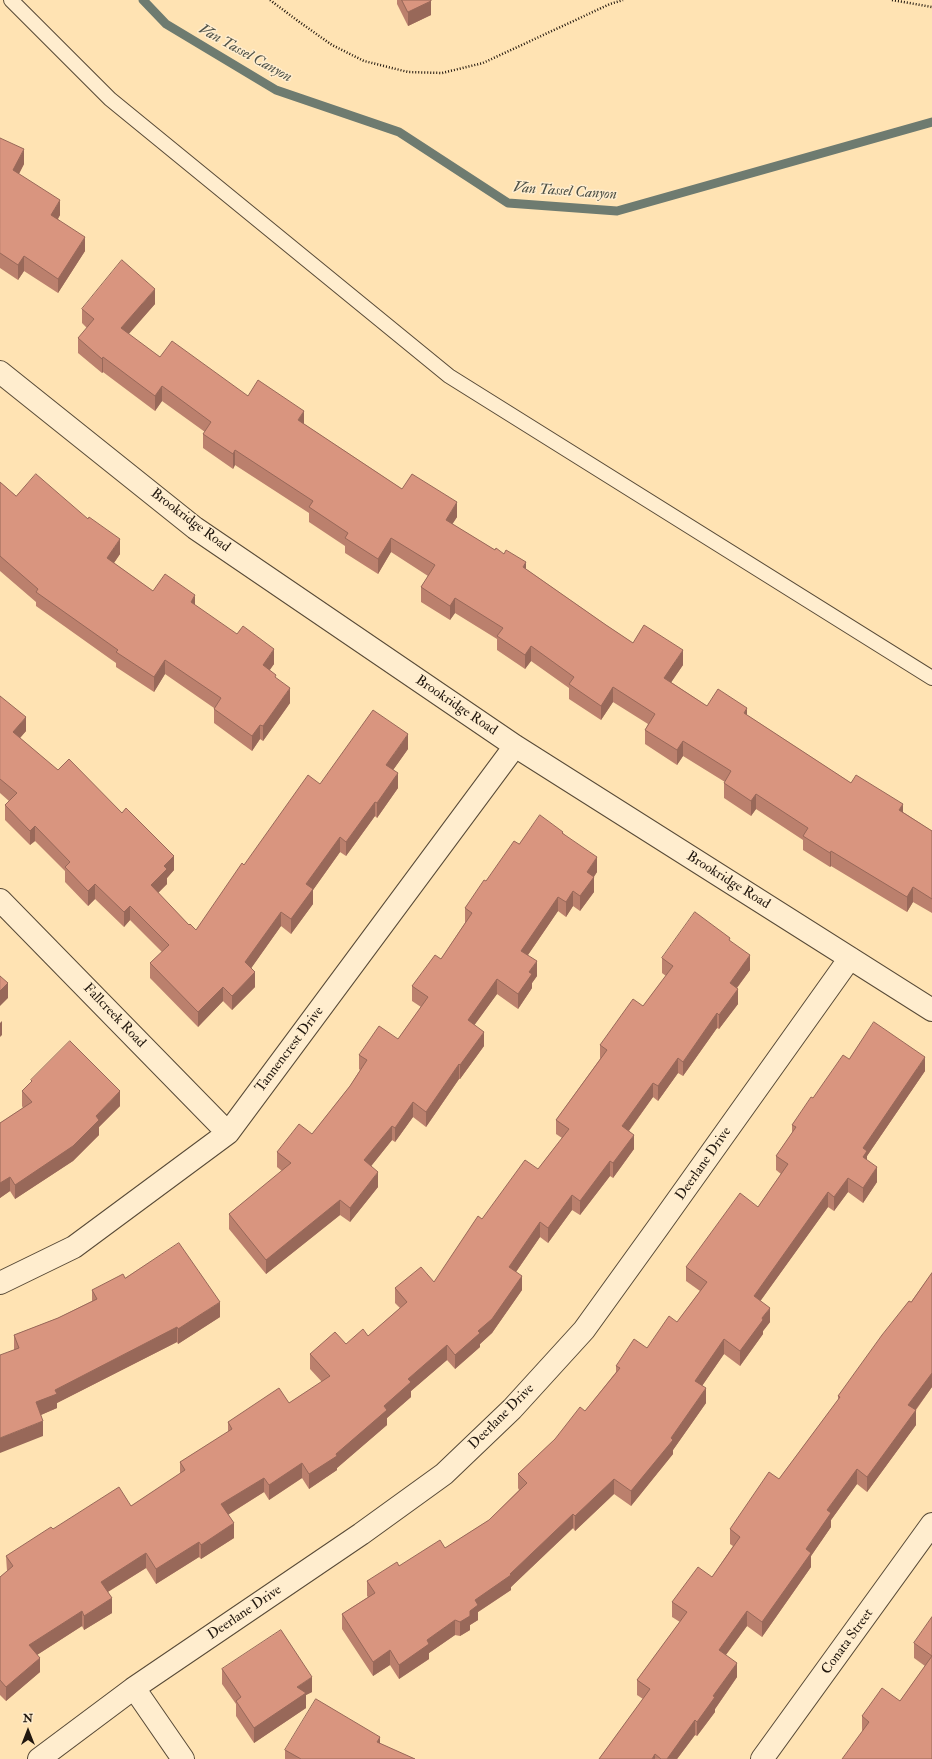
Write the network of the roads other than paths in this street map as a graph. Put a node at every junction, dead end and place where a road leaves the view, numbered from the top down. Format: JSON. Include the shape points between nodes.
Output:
{"nodes":[{"id":1,"x":11,"y":0,"type":"edge"},
{"id":2,"x":0,"y":372,"type":"edge"},
{"id":3,"x":932,"y":678,"type":"edge"},
{"id":4,"x":515,"y":746,"type":"junction"},
{"id":5,"x":0,"y":900,"type":"edge"},
{"id":6,"x":850,"y":958,"type":"junction"},
{"id":7,"x":932,"y":1010,"type":"edge"},
{"id":8,"x":228,"y":1133,"type":"junction"},
{"id":9,"x":0,"y":1282,"type":"edge"},
{"id":10,"x":932,"y":1524,"type":"edge"},
{"id":11,"x":134,"y":1688,"type":"junction"},
{"id":12,"x":39,"y":1759,"type":"edge"},
{"id":13,"x":183,"y":1759,"type":"edge"},
{"id":14,"x":762,"y":1759,"type":"edge"}],
"edges":[{"from":1,"to":3,"type":"lane","via":[[110,99],[449,376]]},
{"from":2,"to":4,"type":"street","name":"Brookridge Road","via":[[196,528]]},
{"from":4,"to":6,"type":"street","name":"Brookridge Road"},
{"from":4,"to":8,"type":"street","name":"Tannencrest Drive"},
{"from":5,"to":8,"type":"street","name":"Fallcreek Road"},
{"from":6,"to":7,"type":"street","name":"Brookridge Road"},
{"from":6,"to":11,"type":"street","name":"Deerlane Drive","via":[[584,1330],[512,1409],[444,1474],[361,1534]]},
{"from":8,"to":9,"type":"street","name":"Tannencrest Drive","via":[[74,1247]]},
{"from":10,"to":14,"type":"street","name":"Conata Street"},
{"from":11,"to":12,"type":"street","name":"Deerlane Drive"},
{"from":11,"to":13,"type":"street"}]}
